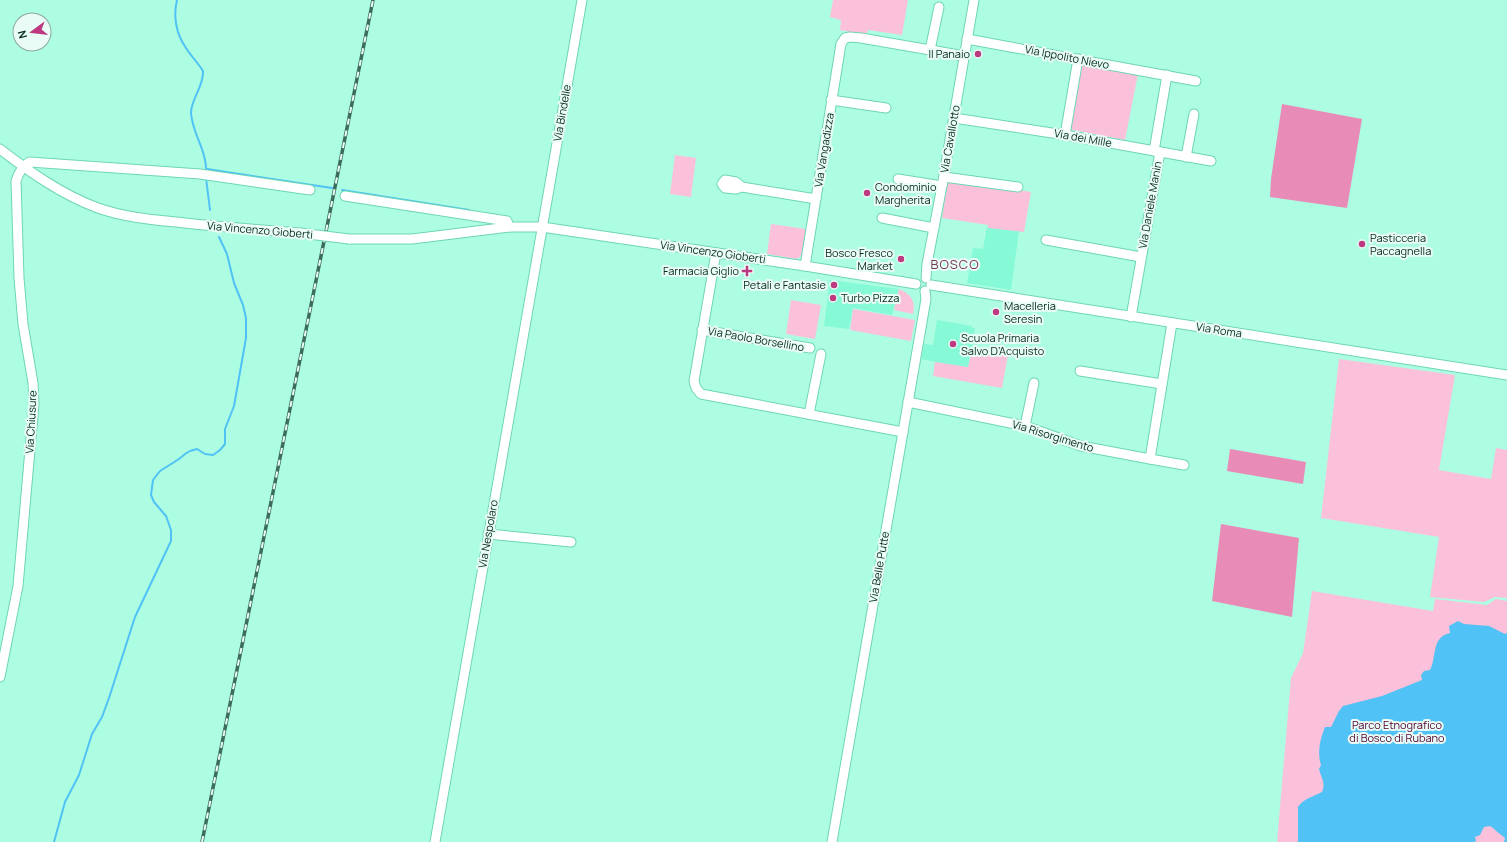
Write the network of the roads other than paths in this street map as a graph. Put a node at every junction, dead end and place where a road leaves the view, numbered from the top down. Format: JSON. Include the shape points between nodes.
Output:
{"nodes":[{"id":1,"x":582,"y":0,"type":"edge"},
{"id":2,"x":974,"y":0,"type":"edge"},
{"id":3,"x":939,"y":7,"type":"dead end"},
{"id":4,"x":967,"y":40,"type":"junction"},
{"id":5,"x":930,"y":50,"type":"junction"},
{"id":6,"x":964,"y":56,"type":"junction"},
{"id":7,"x":1078,"y":59,"type":"junction"},
{"id":8,"x":1167,"y":76,"type":"junction"},
{"id":9,"x":1196,"y":81,"type":"dead end"},
{"id":10,"x":832,"y":100,"type":"junction"},
{"id":11,"x":886,"y":108,"type":"dead end"},
{"id":12,"x":1194,"y":114,"type":"dead end"},
{"id":13,"x":954,"y":118,"type":"junction"},
{"id":14,"x":1065,"y":135,"type":"junction"},
{"id":15,"x":0,"y":149,"type":"edge"},
{"id":16,"x":1157,"y":151,"type":"junction"},
{"id":17,"x":1186,"y":157,"type":"junction"},
{"id":18,"x":1211,"y":162,"type":"dead end"},
{"id":19,"x":24,"y":167,"type":"junction"},
{"id":20,"x":944,"y":176,"type":"junction"},
{"id":21,"x":898,"y":179,"type":"dead end"},
{"id":22,"x":942,"y":186,"type":"junction"},
{"id":23,"x":742,"y":187,"type":"dead end"},
{"id":24,"x":1018,"y":187,"type":"dead end"},
{"id":25,"x":310,"y":190,"type":"dead end"},
{"id":26,"x":345,"y":196,"type":"dead end"},
{"id":27,"x":816,"y":199,"type":"junction"},
{"id":28,"x":882,"y":218,"type":"dead end"},
{"id":29,"x":509,"y":227,"type":"junction"},
{"id":30,"x":542,"y":227,"type":"junction"},
{"id":31,"x":934,"y":228,"type":"junction"},
{"id":32,"x":1046,"y":240,"type":"dead end"},
{"id":33,"x":716,"y":254,"type":"junction"},
{"id":34,"x":1141,"y":257,"type":"junction"},
{"id":35,"x":805,"y":266,"type":"junction"},
{"id":36,"x":927,"y":285,"type":"junction"},
{"id":37,"x":1131,"y":317,"type":"junction"},
{"id":38,"x":1172,"y":323,"type":"junction"},
{"id":39,"x":702,"y":330,"type":"junction"},
{"id":40,"x":810,"y":348,"type":"dead end"},
{"id":41,"x":821,"y":354,"type":"dead end"},
{"id":42,"x":1080,"y":371,"type":"dead end"},
{"id":43,"x":1507,"y":375,"type":"edge"},
{"id":44,"x":1034,"y":383,"type":"dead end"},
{"id":45,"x":1162,"y":384,"type":"junction"},
{"id":46,"x":908,"y":402,"type":"junction"},
{"id":47,"x":809,"y":414,"type":"junction"},
{"id":48,"x":1025,"y":426,"type":"junction"},
{"id":49,"x":903,"y":432,"type":"junction"},
{"id":50,"x":1150,"y":459,"type":"junction"},
{"id":51,"x":1184,"y":465,"type":"dead end"},
{"id":52,"x":488,"y":534,"type":"junction"},
{"id":53,"x":571,"y":542,"type":"dead end"},
{"id":54,"x":0,"y":678,"type":"edge"},
{"id":55,"x":435,"y":842,"type":"edge"},
{"id":56,"x":832,"y":842,"type":"edge"}],
"edges":[{"from":1,"to":30,"type":"street","name":"Via Bindelle"},
{"from":2,"to":4,"type":"street","name":"Via Cavallotto"},
{"from":3,"to":5,"type":"street"},
{"from":4,"to":6,"type":"street","name":"Via Cavallotto"},
{"from":4,"to":7,"type":"street","name":"Via Ippolito Nievo"},
{"from":5,"to":6,"type":"street","name":"Via Vangadizza"},
{"from":5,"to":10,"type":"street","name":"Via Vangadizza","via":[[845,38],[841,44]]},
{"from":6,"to":13,"type":"street","name":"Via Cavallotto"},
{"from":7,"to":8,"type":"street","name":"Via Ippolito Nievo"},
{"from":7,"to":14,"type":"street"},
{"from":8,"to":9,"type":"street","name":"Via Ippolito Nievo"},
{"from":8,"to":16,"type":"street"},
{"from":10,"to":11,"type":"street","name":"Via Vangadizza"},
{"from":10,"to":27,"type":"street","name":"Via Vangadizza"},
{"from":12,"to":17,"type":"street"},
{"from":13,"to":14,"type":"street","name":"Via dei Mille"},
{"from":13,"to":20,"type":"street","name":"Via Cavallotto"},
{"from":14,"to":16,"type":"street","name":"Via dei Mille"},
{"from":15,"to":19,"type":"street","name":"Via Vincenzo Gioberti"},
{"from":16,"to":17,"type":"street","name":"Via dei Mille"},
{"from":16,"to":34,"type":"street","name":"Via Daniele Manin"},
{"from":17,"to":18,"type":"street","name":"Via dei Mille"},
{"from":19,"to":25,"type":"street","via":[[30,162],[200,174]]},
{"from":19,"to":29,"type":"street","name":"Via Vincenzo Gioberti","bridge":true,"via":[[66,194],[99,208],[124,215],[161,220],[349,239],[412,239]]},
{"from":19,"to":54,"type":"street","name":"Via Chiusure","via":[[16,181],[19,278],[22,324],[33,383],[34,404],[18,586]]},
{"from":20,"to":22,"type":"street","name":"Via Cavallotto"},
{"from":20,"to":24,"type":"street"},
{"from":21,"to":22,"type":"street"},
{"from":22,"to":31,"type":"street","name":"Via Cavallotto"},
{"from":23,"to":27,"type":"street","name":"Via Vangadizza"},
{"from":26,"to":29,"type":"street","name":"Via Vincenzo Gioberti","via":[[507,221]]},
{"from":27,"to":35,"type":"street","name":"Via Vangadizza"},
{"from":28,"to":31,"type":"street"},
{"from":29,"to":30,"type":"street","name":"Via Vincenzo Gioberti"},
{"from":30,"to":33,"type":"street","name":"Via Vincenzo Gioberti"},
{"from":30,"to":52,"type":"street","name":"Via Nespolaro"},
{"from":31,"to":36,"type":"street","name":"Via Cavallotto","via":[[927,264]]},
{"from":32,"to":34,"type":"street","name":"Via Daniele Manin"},
{"from":33,"to":35,"type":"street","name":"Via Vincenzo Gioberti"},
{"from":33,"to":39,"type":"street"},
{"from":34,"to":37,"type":"street","name":"Via Daniele Manin"},
{"from":35,"to":36,"type":"street","name":"Via Vincenzo Gioberti","via":[[916,284],[920,278]]},
{"from":36,"to":37,"type":"street","name":"Via Roma"},
{"from":36,"to":46,"type":"street","name":"Via Belle Putte"},
{"from":37,"to":38,"type":"street","name":"Via Roma"},
{"from":38,"to":43,"type":"street","name":"Via Roma"},
{"from":38,"to":45,"type":"street"},
{"from":39,"to":40,"type":"street","name":"Via Paolo Borsellino"},
{"from":39,"to":47,"type":"street","via":[[694,381],[701,394]]},
{"from":41,"to":47,"type":"street"},
{"from":42,"to":45,"type":"street"},
{"from":44,"to":48,"type":"street"},
{"from":45,"to":50,"type":"street"},
{"from":46,"to":48,"type":"street","name":"Via Risorgimento"},
{"from":46,"to":49,"type":"street","name":"Via Belle Putte"},
{"from":47,"to":49,"type":"street"},
{"from":48,"to":50,"type":"street","name":"Via Risorgimento","via":[[1081,446]]},
{"from":49,"to":56,"type":"street","name":"Via Belle Putte"},
{"from":50,"to":51,"type":"street","name":"Via Risorgimento"},
{"from":52,"to":53,"type":"street"},
{"from":52,"to":55,"type":"street","name":"Via Nespolaro"}]}
